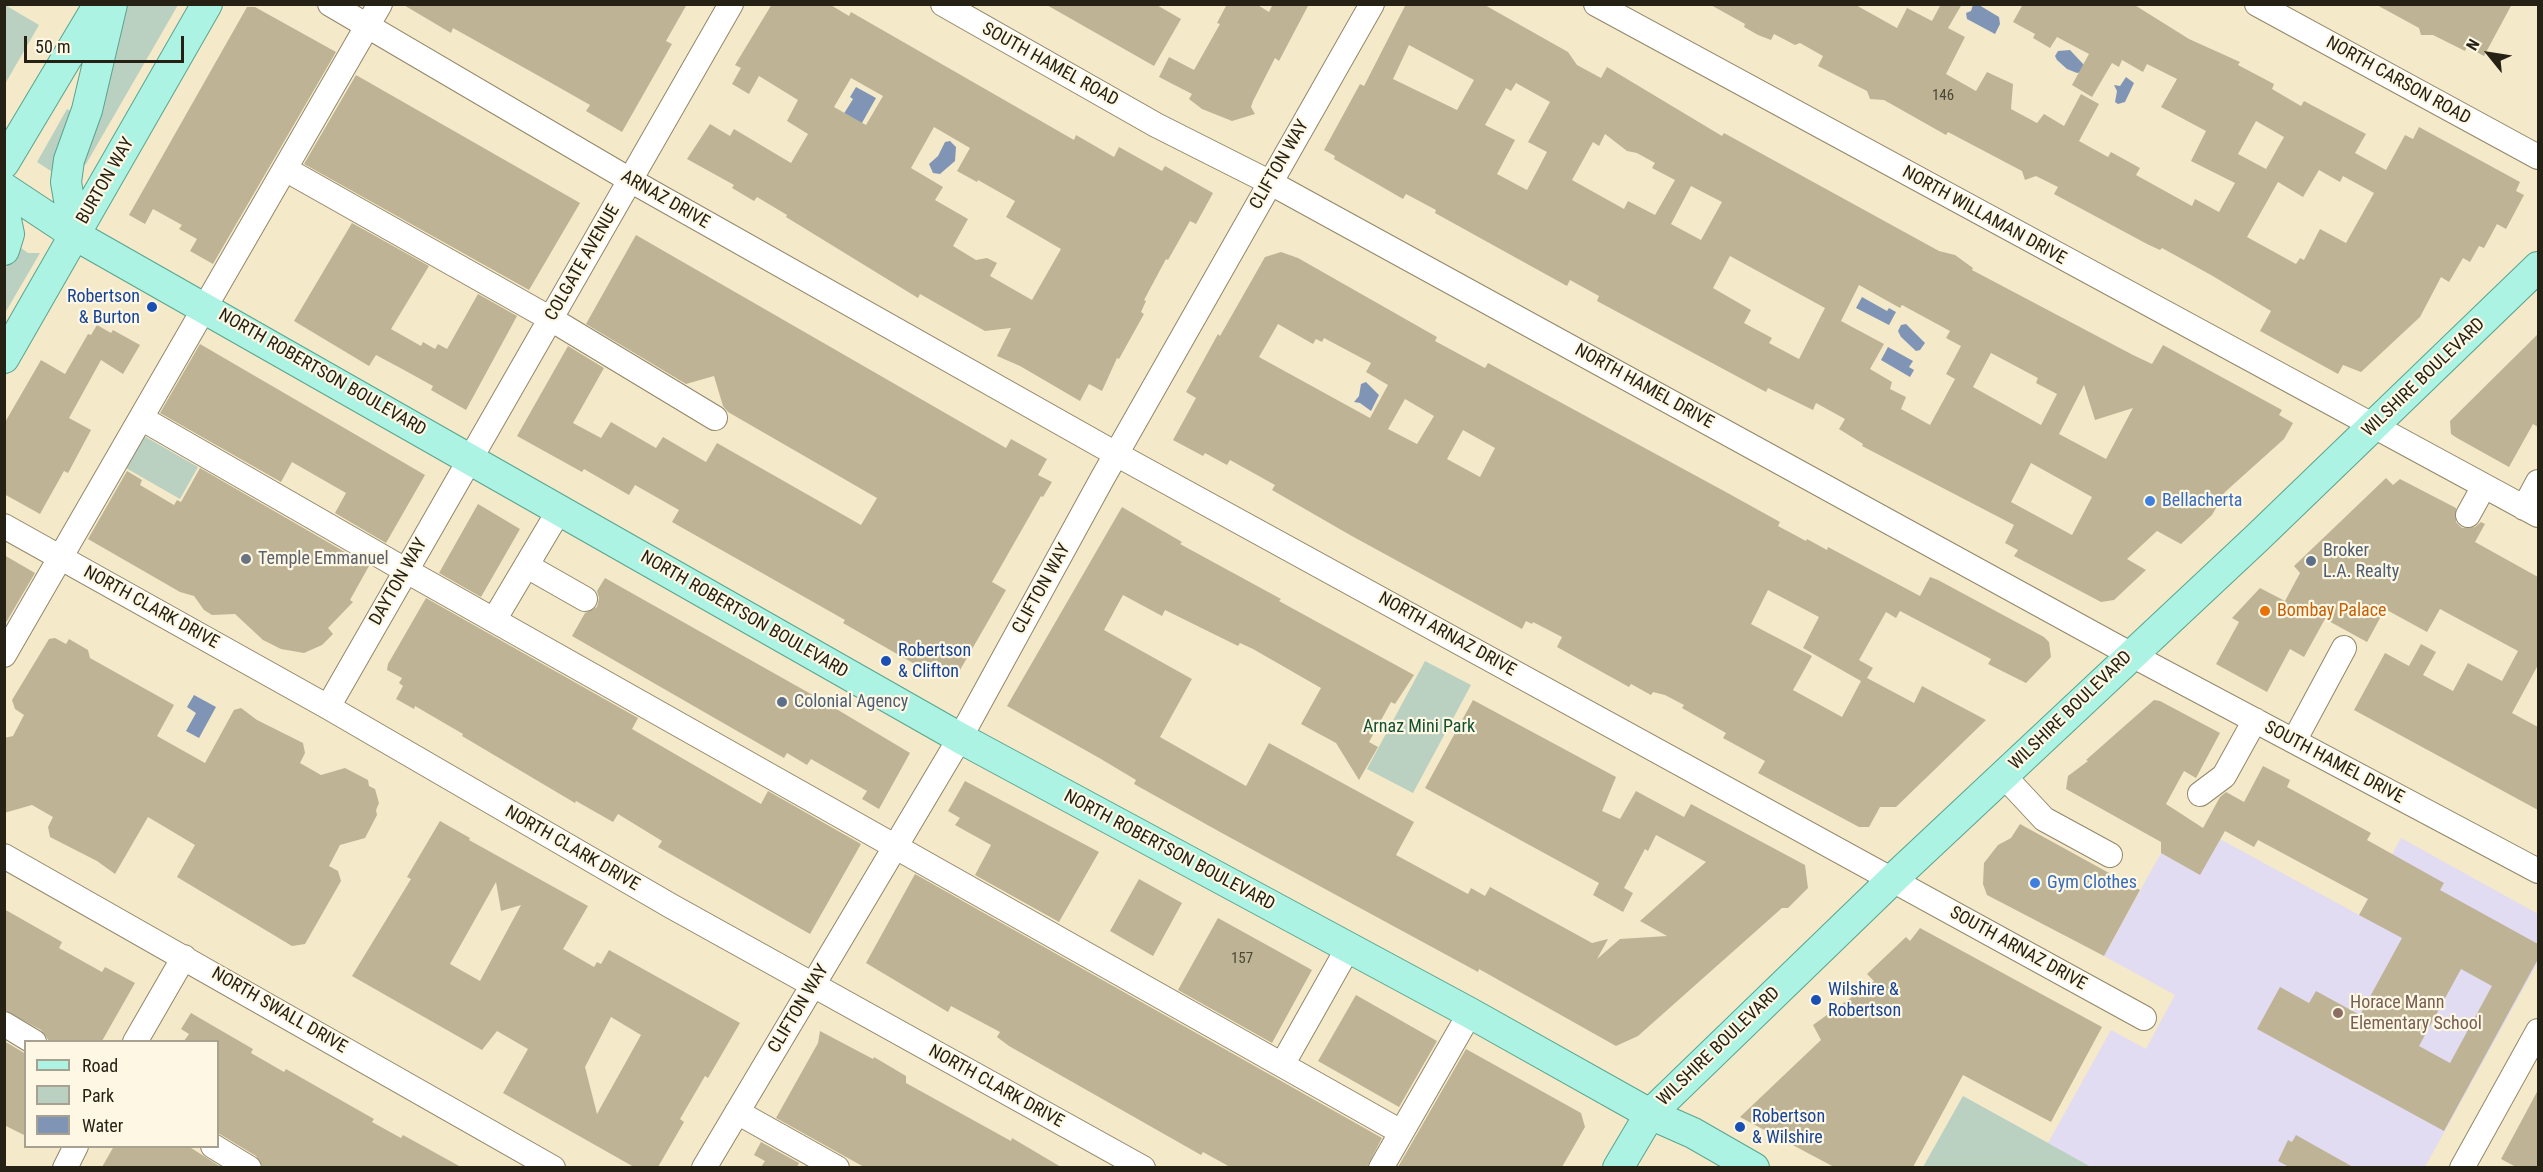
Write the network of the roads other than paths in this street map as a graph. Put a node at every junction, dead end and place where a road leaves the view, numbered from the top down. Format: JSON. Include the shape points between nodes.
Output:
{"nodes":[{"id":1,"x":99,"y":4,"type":"edge"},
{"id":2,"x":112,"y":4,"type":"edge"},
{"id":3,"x":207,"y":4,"type":"edge"},
{"id":4,"x":330,"y":4,"type":"edge"},
{"id":5,"x":380,"y":4,"type":"edge"},
{"id":6,"x":731,"y":4,"type":"edge"},
{"id":7,"x":943,"y":4,"type":"edge"},
{"id":8,"x":1372,"y":4,"type":"edge"},
{"id":9,"x":1596,"y":4,"type":"edge"},
{"id":10,"x":2257,"y":4,"type":"edge"},
{"id":11,"x":367,"y":27,"type":"junction"},
{"id":12,"x":1156,"y":125,"type":"joint"},
{"id":13,"x":2538,"y":158,"type":"edge"},
{"id":14,"x":4,"y":163,"type":"edge"},
{"id":15,"x":285,"y":169,"type":"junction"},
{"id":16,"x":630,"y":180,"type":"junction"},
{"id":17,"x":1269,"y":182,"type":"junction"},
{"id":18,"x":4,"y":188,"type":"edge"},
{"id":19,"x":4,"y":210,"type":"edge"},
{"id":20,"x":75,"y":235,"type":"junction"},
{"id":21,"x":4,"y":250,"type":"edge"},
{"id":22,"x":2538,"y":267,"type":"edge"},
{"id":23,"x":207,"y":307,"type":"junction"},
{"id":24,"x":551,"y":319,"type":"junction"},
{"id":25,"x":4,"y":358,"type":"edge"},
{"id":26,"x":1003,"y":390,"type":"joint"},
{"id":27,"x":141,"y":418,"type":"junction"},
{"id":28,"x":716,"y":418,"type":"dead end"},
{"id":29,"x":2373,"y":428,"type":"junction"},
{"id":30,"x":1116,"y":454,"type":"junction"},
{"id":31,"x":470,"y":458,"type":"junction"},
{"id":32,"x":2538,"y":482,"type":"edge"},
{"id":33,"x":2484,"y":486,"type":"junction"},
{"id":34,"x":560,"y":509,"type":"junction"},
{"id":35,"x":2531,"y":512,"type":"edge"},
{"id":36,"x":2468,"y":515,"type":"dead end"},
{"id":37,"x":4,"y":526,"type":"edge"},
{"id":38,"x":61,"y":558,"type":"junction"},
{"id":39,"x":526,"y":566,"type":"junction"},
{"id":40,"x":405,"y":570,"type":"junction"},
{"id":41,"x":585,"y":599,"type":"dead end"},
{"id":42,"x":494,"y":620,"type":"junction"},
{"id":43,"x":2344,"y":648,"type":"dead end"},
{"id":44,"x":2130,"y":654,"type":"junction"},
{"id":45,"x":4,"y":655,"type":"edge"},
{"id":46,"x":328,"y":707,"type":"junction"},
{"id":47,"x":2254,"y":720,"type":"junction"},
{"id":48,"x":960,"y":738,"type":"junction"},
{"id":49,"x":2294,"y":741,"type":"junction"},
{"id":50,"x":2004,"y":775,"type":"junction"},
{"id":51,"x":2200,"y":794,"type":"dead end"},
{"id":52,"x":895,"y":847,"type":"junction"},
{"id":53,"x":2110,"y":855,"type":"dead end"},
{"id":54,"x":4,"y":856,"type":"edge"},
{"id":55,"x":2538,"y":871,"type":"edge"},
{"id":56,"x":1893,"y":879,"type":"junction"},
{"id":57,"x":1348,"y":948,"type":"junction"},
{"id":58,"x":184,"y":957,"type":"junction"},
{"id":59,"x":813,"y":986,"type":"junction"},
{"id":60,"x":1470,"y":1013,"type":"junction"},
{"id":61,"x":2144,"y":1018,"type":"dead end"},
{"id":62,"x":4,"y":1024,"type":"edge"},
{"id":63,"x":2538,"y":1032,"type":"edge"},
{"id":64,"x":32,"y":1040,"type":"edge"},
{"id":65,"x":136,"y":1040,"type":"edge"},
{"id":66,"x":1282,"y":1065,"type":"junction"},
{"id":67,"x":738,"y":1112,"type":"junction"},
{"id":68,"x":1650,"y":1113,"type":"junction"},
{"id":69,"x":1401,"y":1132,"type":"junction"},
{"id":70,"x":75,"y":1148,"type":"edge"},
{"id":71,"x":216,"y":1148,"type":"edge"},
{"id":72,"x":65,"y":1167,"type":"edge"},
{"id":73,"x":249,"y":1167,"type":"edge"},
{"id":74,"x":553,"y":1167,"type":"edge"},
{"id":75,"x":704,"y":1167,"type":"edge"},
{"id":76,"x":837,"y":1167,"type":"edge"},
{"id":77,"x":1143,"y":1167,"type":"edge"},
{"id":78,"x":1381,"y":1167,"type":"edge"},
{"id":79,"x":1618,"y":1167,"type":"edge"},
{"id":80,"x":1754,"y":1167,"type":"edge"},
{"id":81,"x":2462,"y":1167,"type":"edge"}],
"edges":[{"from":1,"to":14,"type":"main road"},
{"from":2,"to":20,"type":"main road","via":[[87,110],[69,160],[66,182]]},
{"from":3,"to":20,"type":"main road","name":"BURTON WAY"},
{"from":4,"to":11,"type":"street","name":"ARNAZ DRIVE"},
{"from":5,"to":11,"type":"street"},
{"from":6,"to":16,"type":"street","name":"COLGATE AVENUE"},
{"from":7,"to":12,"type":"street","name":"SOUTH HAMEL ROAD"},
{"from":8,"to":17,"type":"street","name":"CLIFTON WAY"},
{"from":9,"to":29,"type":"street","name":"NORTH WILLAMAN DRIVE"},
{"from":10,"to":13,"type":"street","name":"NORTH CARSON ROAD"},
{"from":11,"to":15,"type":"street"},
{"from":11,"to":16,"type":"street","name":"ARNAZ DRIVE"},
{"from":12,"to":17,"type":"street","name":"NORTH HAMEL DRIVE"},
{"from":15,"to":23,"type":"street"},
{"from":15,"to":24,"type":"street"},
{"from":16,"to":24,"type":"street","name":"COLGATE AVENUE"},
{"from":16,"to":26,"type":"street","name":"ARNAZ DRIVE"},
{"from":17,"to":30,"type":"street","name":"CLIFTON WAY"},
{"from":17,"to":44,"type":"street","name":"NORTH HAMEL DRIVE"},
{"from":18,"to":20,"type":"main road","name":"NORTH ROBERTSON BOULEVARD"},
{"from":19,"to":21,"type":"main road","via":[[9,234]]},
{"from":20,"to":23,"type":"main road","name":"NORTH ROBERTSON BOULEVARD"},
{"from":20,"to":25,"type":"main road","name":"BURTON WAY"},
{"from":22,"to":29,"type":"main road","name":"WILSHIRE BOULEVARD"},
{"from":23,"to":27,"type":"street"},
{"from":23,"to":31,"type":"main road","name":"NORTH ROBERTSON BOULEVARD"},
{"from":24,"to":28,"type":"street"},
{"from":24,"to":31,"type":"street","name":"COLGATE AVENUE"},
{"from":26,"to":30,"type":"street","name":"NORTH ARNAZ DRIVE"},
{"from":27,"to":38,"type":"street"},
{"from":27,"to":40,"type":"street"},
{"from":29,"to":33,"type":"street","name":"NORTH WILLAMAN DRIVE"},
{"from":29,"to":44,"type":"main road","name":"WILSHIRE BOULEVARD"},
{"from":30,"to":48,"type":"street","name":"CLIFTON WAY"},
{"from":30,"to":56,"type":"street","name":"NORTH ARNAZ DRIVE"},
{"from":31,"to":34,"type":"main road","name":"NORTH ROBERTSON BOULEVARD"},
{"from":31,"to":40,"type":"street","name":"DAYTON WAY"},
{"from":32,"to":35,"type":"street"},
{"from":33,"to":35,"type":"street","name":"NORTH WILLAMAN DRIVE"},
{"from":33,"to":36,"type":"street"},
{"from":34,"to":39,"type":"street"},
{"from":34,"to":48,"type":"main road","name":"NORTH ROBERTSON BOULEVARD"},
{"from":37,"to":38,"type":"street","name":"NORTH CLARK DRIVE"},
{"from":38,"to":45,"type":"street"},
{"from":38,"to":46,"type":"street","name":"NORTH CLARK DRIVE"},
{"from":39,"to":41,"type":"street"},
{"from":39,"to":42,"type":"street"},
{"from":40,"to":42,"type":"street"},
{"from":40,"to":46,"type":"street","name":"DAYTON WAY"},
{"from":42,"to":52,"type":"street"},
{"from":43,"to":49,"type":"street"},
{"from":44,"to":47,"type":"street","name":"SOUTH HAMEL DRIVE"},
{"from":44,"to":50,"type":"main road","name":"WILSHIRE BOULEVARD"},
{"from":46,"to":59,"type":"street","name":"NORTH CLARK DRIVE"},
{"from":47,"to":49,"type":"street","name":"SOUTH HAMEL DRIVE"},
{"from":47,"to":51,"type":"street","via":[[2224,776]]},
{"from":48,"to":52,"type":"street","name":"CLIFTON WAY"},
{"from":48,"to":57,"type":"main road","name":"NORTH ROBERTSON BOULEVARD"},
{"from":49,"to":55,"type":"street","name":"SOUTH HAMEL DRIVE"},
{"from":50,"to":53,"type":"street","via":[[2044,819]]},
{"from":50,"to":56,"type":"main road","name":"WILSHIRE BOULEVARD"},
{"from":52,"to":59,"type":"street","name":"CLIFTON WAY"},
{"from":52,"to":66,"type":"street"},
{"from":54,"to":58,"type":"street","name":"NORTH SWALL DRIVE"},
{"from":56,"to":61,"type":"street","name":"SOUTH ARNAZ DRIVE"},
{"from":56,"to":68,"type":"main road","name":"WILSHIRE BOULEVARD"},
{"from":57,"to":60,"type":"main road","name":"NORTH ROBERTSON BOULEVARD"},
{"from":57,"to":66,"type":"street"},
{"from":58,"to":65,"type":"street"},
{"from":58,"to":74,"type":"street","name":"NORTH SWALL DRIVE"},
{"from":59,"to":67,"type":"street","name":"CLIFTON WAY"},
{"from":59,"to":77,"type":"street","name":"NORTH CLARK DRIVE"},
{"from":60,"to":68,"type":"main road","name":"NORTH ROBERTSON BOULEVARD"},
{"from":60,"to":69,"type":"street"},
{"from":62,"to":64,"type":"street"},
{"from":63,"to":81,"type":"street"},
{"from":66,"to":69,"type":"street"},
{"from":67,"to":75,"type":"street","name":"CLIFTON WAY"},
{"from":67,"to":76,"type":"street"},
{"from":68,"to":79,"type":"main road","name":"WILSHIRE BOULEVARD"},
{"from":68,"to":80,"type":"main road","name":"NORTH ROBERTSON BOULEVARD"},
{"from":69,"to":78,"type":"street"},
{"from":70,"to":72,"type":"street"},
{"from":71,"to":73,"type":"street"}]}
